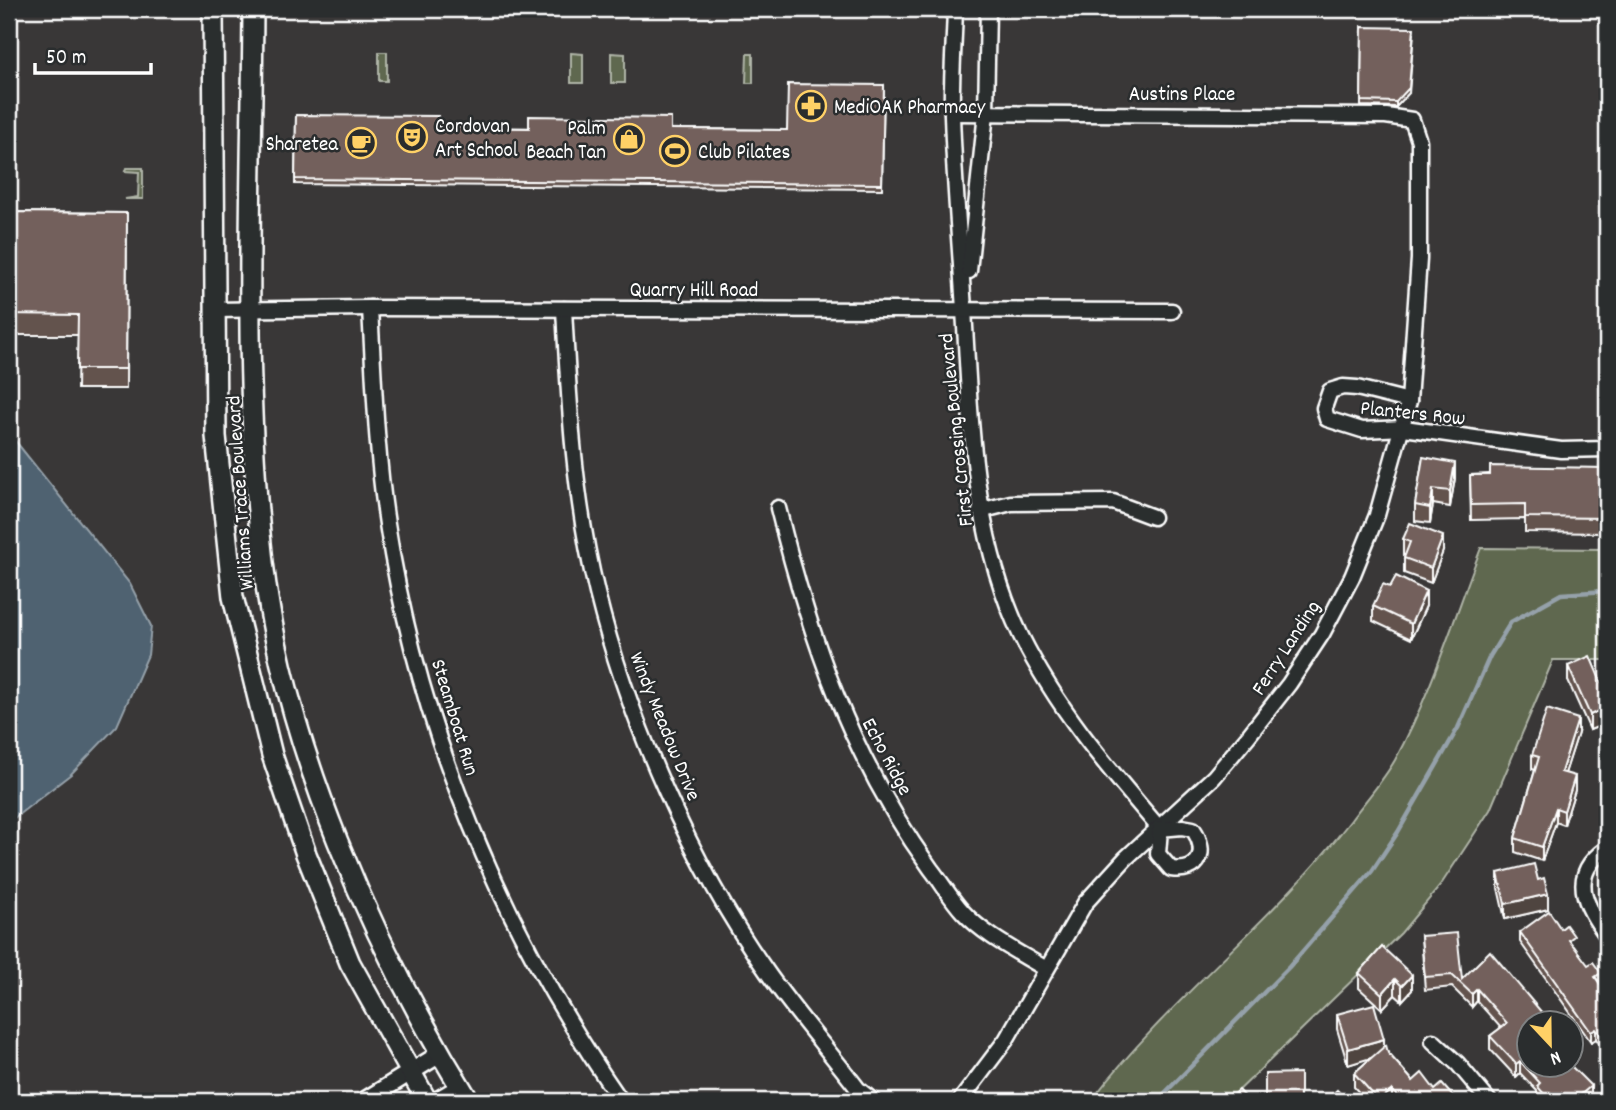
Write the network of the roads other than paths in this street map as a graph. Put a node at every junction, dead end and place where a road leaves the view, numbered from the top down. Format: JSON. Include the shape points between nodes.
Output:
{"nodes":[{"id":1,"x":213,"y":9,"type":"edge"},
{"id":2,"x":253,"y":9,"type":"edge"},
{"id":3,"x":955,"y":9,"type":"edge"},
{"id":4,"x":988,"y":9,"type":"edge"},
{"id":5,"x":952,"y":113,"type":"junction"},
{"id":6,"x":986,"y":113,"type":"junction"},
{"id":7,"x":1412,"y":120,"type":"joint"},
{"id":8,"x":251,"y":308,"type":"junction"},
{"id":9,"x":370,"y":308,"type":"junction"},
{"id":10,"x":565,"y":309,"type":"junction"},
{"id":11,"x":215,"y":310,"type":"junction"},
{"id":12,"x":964,"y":311,"type":"junction"},
{"id":13,"x":1172,"y":311,"type":"dead end"},
{"id":14,"x":1409,"y":401,"type":"junction"},
{"id":15,"x":1404,"y":428,"type":"junction"},
{"id":16,"x":1607,"y":449,"type":"edge"},
{"id":17,"x":778,"y":508,"type":"dead end"},
{"id":18,"x":980,"y":511,"type":"junction"},
{"id":19,"x":1153,"y":517,"type":"dead end"},
{"id":20,"x":1160,"y":829,"type":"junction"},
{"id":21,"x":1607,"y":848,"type":"edge"},
{"id":22,"x":1607,"y":936,"type":"edge"},
{"id":23,"x":1046,"y":970,"type":"junction"},
{"id":24,"x":1433,"y":1041,"type":"dead end"},
{"id":25,"x":440,"y":1054,"type":"junction"},
{"id":26,"x":411,"y":1072,"type":"junction"},
{"id":27,"x":465,"y":1094,"type":"edge"},
{"id":28,"x":364,"y":1101,"type":"edge"},
{"id":29,"x":427,"y":1101,"type":"edge"},
{"id":30,"x":436,"y":1101,"type":"edge"},
{"id":31,"x":621,"y":1101,"type":"edge"},
{"id":32,"x":873,"y":1101,"type":"edge"},
{"id":33,"x":960,"y":1101,"type":"edge"},
{"id":34,"x":1489,"y":1101,"type":"edge"}],
"edges":[{"from":1,"to":11,"type":"main road","name":"Williams Trace Boulevard"},
{"from":2,"to":8,"type":"main road","name":"Williams Trace Boulevard"},
{"from":3,"to":5,"type":"street","name":"First Crossing Boulevard"},
{"from":4,"to":6,"type":"street","name":"First Crossing Boulevard"},
{"from":5,"to":6,"type":"street","name":"Austins Place"},
{"from":5,"to":12,"type":"street","name":"First Crossing Boulevard"},
{"from":6,"to":7,"type":"street","name":"Austins Place","via":[[1387,116]]},
{"from":6,"to":12,"type":"street","name":"First Crossing Boulevard"},
{"from":7,"to":14,"type":"street","name":"Ferry Landing","via":[[1419,141],[1419,259]]},
{"from":8,"to":9,"type":"street","name":"Quarry Hill Road"},
{"from":8,"to":11,"type":"street","name":"Quarry Hill Road"},
{"from":8,"to":25,"type":"main road","name":"Williams Trace Boulevard","via":[[263,563],[280,657],[345,858]]},
{"from":9,"to":10,"type":"street","name":"Quarry Hill Road"},
{"from":9,"to":31,"type":"street","name":"Steamboat Run","via":[[387,523],[403,610],[444,754],[468,824],[527,950]]},
{"from":10,"to":12,"type":"street","name":"Quarry Hill Road"},
{"from":10,"to":32,"type":"street","name":"Windy Meadow Drive","via":[[571,439],[597,592],[653,760],[720,895],[766,972],[858,1089]]},
{"from":11,"to":26,"type":"main road","name":"Williams Trace Boulevard","via":[[216,436],[233,597],[272,755],[350,963]]},
{"from":12,"to":13,"type":"street","name":"Quarry Hill Road"},
{"from":12,"to":18,"type":"street","name":"First Crossing Boulevard"},
{"from":14,"to":15,"type":"street","name":"Ferry Landing"},
{"from":14,"to":15,"type":"street","name":"Planters Row","via":[[1343,387],[1325,398],[1327,419],[1339,425],[1362,430]]},
{"from":15,"to":16,"type":"street","name":"Planters Row","via":[[1549,449]]},
{"from":15,"to":20,"type":"street","name":"Ferry Landing","via":[[1353,577],[1322,634],[1249,735]]},
{"from":17,"to":23,"type":"street","name":"Echo Ridge","via":[[821,660],[844,719],[907,836],[963,912]]},
{"from":18,"to":19,"type":"street","via":[[1012,503],[1113,502]]},
{"from":18,"to":20,"type":"street","name":"First Crossing Boulevard","via":[[1020,634],[1051,693]]},
{"from":20,"to":23,"type":"street","name":"Ferry Landing","via":[[1085,903]]},
{"from":21,"to":22,"type":"street","via":[[1586,867],[1582,889],[1591,914]]},
{"from":23,"to":33,"type":"street","name":"Ferry Landing","via":[[1006,1040]]},
{"from":24,"to":34,"type":"street"},
{"from":25,"to":26,"type":"street"},
{"from":25,"to":27,"type":"main road","name":"Williams Trace Boulevard"},
{"from":26,"to":28,"type":"street"},
{"from":26,"to":29,"type":"main road","name":"Williams Trace Boulevard"},
{"from":27,"to":30,"type":"street"}]}
